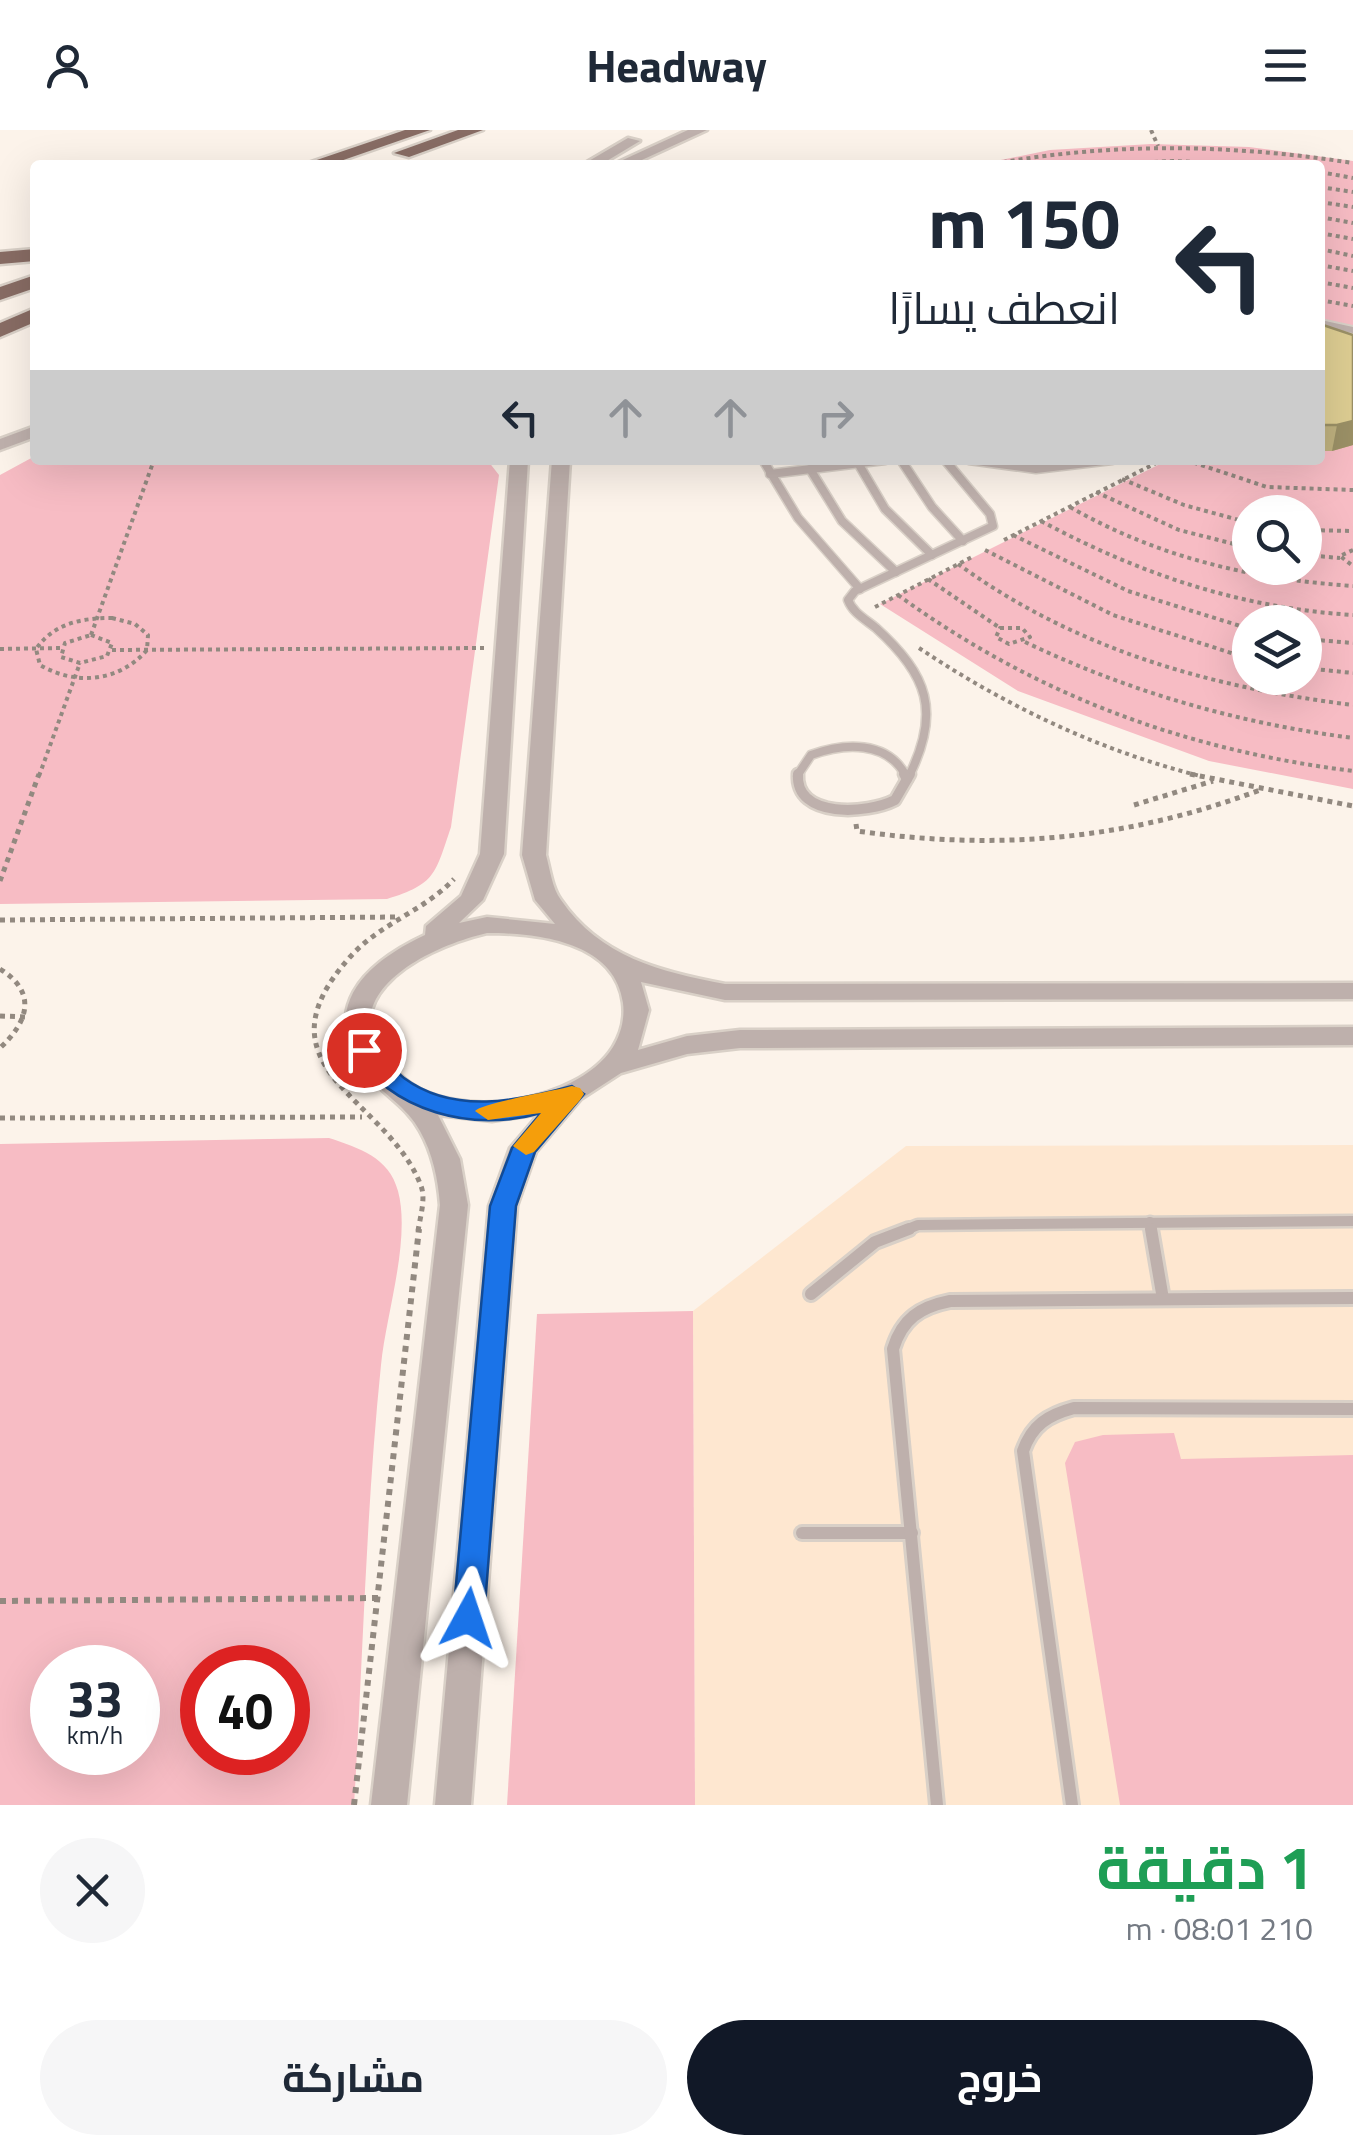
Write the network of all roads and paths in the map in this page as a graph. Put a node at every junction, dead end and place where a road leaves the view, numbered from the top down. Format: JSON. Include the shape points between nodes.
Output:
{"nodes":[{"id":1,"x":422,"y":130,"type":"edge"},
{"id":2,"x":476,"y":130,"type":"edge"},
{"id":3,"x":662,"y":130,"type":"edge"},
{"id":4,"x":700,"y":130,"type":"edge"},
{"id":5,"x":1151,"y":130,"type":"edge"},
{"id":6,"x":1158,"y":146,"type":"junction"},
{"id":7,"x":327,"y":160,"type":"edge"},
{"id":8,"x":383,"y":160,"type":"edge"},
{"id":9,"x":599,"y":160,"type":"edge"},
{"id":10,"x":630,"y":160,"type":"edge"},
{"id":11,"x":1017,"y":160,"type":"edge"},
{"id":12,"x":1353,"y":163,"type":"edge"},
{"id":13,"x":1325,"y":173,"type":"edge"},
{"id":14,"x":1353,"y":178,"type":"edge"},
{"id":15,"x":1325,"y":188,"type":"edge"},
{"id":16,"x":1353,"y":192,"type":"edge"},
{"id":17,"x":1325,"y":203,"type":"edge"},
{"id":18,"x":1353,"y":208,"type":"edge"},
{"id":19,"x":1325,"y":218,"type":"edge"},
{"id":20,"x":1353,"y":222,"type":"edge"},
{"id":21,"x":1325,"y":234,"type":"edge"},
{"id":22,"x":1353,"y":239,"type":"edge"},
{"id":23,"x":1325,"y":250,"type":"edge"},
{"id":24,"x":30,"y":255,"type":"edge"},
{"id":25,"x":1353,"y":256,"type":"edge"},
{"id":26,"x":0,"y":258,"type":"edge"},
{"id":27,"x":1325,"y":266,"type":"edge"},
{"id":28,"x":1353,"y":271,"type":"edge"},
{"id":29,"x":30,"y":283,"type":"edge"},
{"id":30,"x":1325,"y":283,"type":"edge"},
{"id":31,"x":1353,"y":288,"type":"edge"},
{"id":32,"x":0,"y":294,"type":"edge"},
{"id":33,"x":1325,"y":301,"type":"edge"},
{"id":34,"x":1353,"y":306,"type":"edge"},
{"id":35,"x":30,"y":307,"type":"edge"},
{"id":36,"x":30,"y":316,"type":"edge"},
{"id":37,"x":0,"y":320,"type":"edge"},
{"id":38,"x":1347,"y":330,"type":"edge"},
{"id":39,"x":0,"y":331,"type":"edge"},
{"id":40,"x":1326,"y":342,"type":"edge"},
{"id":41,"x":30,"y":434,"type":"edge"},
{"id":42,"x":0,"y":444,"type":"edge"},
{"id":43,"x":152,"y":465,"type":"edge"},
{"id":44,"x":520,"y":465,"type":"edge"},
{"id":45,"x":560,"y":465,"type":"edge"},
{"id":46,"x":766,"y":465,"type":"edge"},
{"id":47,"x":842,"y":465,"type":"edge"},
{"id":48,"x":859,"y":465,"type":"edge"},
{"id":49,"x":904,"y":465,"type":"edge"},
{"id":50,"x":948,"y":465,"type":"edge"},
{"id":51,"x":1007,"y":465,"type":"edge"},
{"id":52,"x":1070,"y":465,"type":"edge"},
{"id":53,"x":1151,"y":465,"type":"edge"},
{"id":54,"x":1199,"y":465,"type":"edge"},
{"id":55,"x":810,"y":469,"type":"junction"},
{"id":56,"x":770,"y":474,"type":"junction"},
{"id":57,"x":1122,"y":479,"type":"junction"},
{"id":58,"x":1353,"y":490,"type":"edge"},
{"id":59,"x":1096,"y":492,"type":"junction"},
{"id":60,"x":1069,"y":506,"type":"junction"},
{"id":61,"x":1232,"y":518,"type":"edge"},
{"id":62,"x":1041,"y":521,"type":"junction"},
{"id":63,"x":1322,"y":530,"type":"edge"},
{"id":64,"x":1353,"y":531,"type":"edge"},
{"id":65,"x":1013,"y":535,"type":"junction"},
{"id":66,"x":963,"y":541,"type":"junction"},
{"id":67,"x":1232,"y":544,"type":"edge"},
{"id":68,"x":985,"y":550,"type":"junction"},
{"id":69,"x":1353,"y":550,"type":"edge"},
{"id":70,"x":932,"y":556,"type":"junction"},
{"id":71,"x":1322,"y":556,"type":"edge"},
{"id":72,"x":1340,"y":558,"type":"junction"},
{"id":73,"x":958,"y":564,"type":"junction"},
{"id":74,"x":1353,"y":566,"type":"edge"},
{"id":75,"x":896,"y":572,"type":"junction"},
{"id":76,"x":928,"y":579,"type":"junction"},
{"id":77,"x":1353,"y":586,"type":"edge"},
{"id":78,"x":860,"y":588,"type":"junction"},
{"id":79,"x":898,"y":595,"type":"junction"},
{"id":80,"x":1353,"y":615,"type":"edge"},
{"id":81,"x":98,"y":618,"type":"junction"},
{"id":82,"x":883,"y":619,"type":"dead end"},
{"id":83,"x":1232,"y":625,"type":"edge"},
{"id":84,"x":1000,"y":628,"type":"junction"},
{"id":85,"x":92,"y":635,"type":"junction"},
{"id":86,"x":908,"y":640,"type":"dead end"},
{"id":87,"x":1322,"y":641,"type":"edge"},
{"id":88,"x":1025,"y":642,"type":"junction"},
{"id":89,"x":1353,"y":644,"type":"edge"},
{"id":90,"x":36,"y":648,"type":"junction"},
{"id":91,"x":60,"y":648,"type":"junction"},
{"id":92,"x":490,"y":648,"type":"dead end"},
{"id":93,"x":0,"y":649,"type":"edge"},
{"id":94,"x":112,"y":650,"type":"junction"},
{"id":95,"x":148,"y":650,"type":"junction"},
{"id":96,"x":1232,"y":654,"type":"edge"},
{"id":97,"x":80,"y":664,"type":"junction"},
{"id":98,"x":1322,"y":670,"type":"edge"},
{"id":99,"x":1353,"y":673,"type":"edge"},
{"id":100,"x":74,"y":678,"type":"junction"},
{"id":101,"x":1353,"y":706,"type":"edge"},
{"id":102,"x":1353,"y":738,"type":"edge"},
{"id":103,"x":1353,"y":771,"type":"edge"},
{"id":104,"x":907,"y":779,"type":"junction"},
{"id":105,"x":1216,"y":780,"type":"junction"},
{"id":106,"x":1260,"y":790,"type":"junction"},
{"id":107,"x":1134,"y":804,"type":"dead end"},
{"id":108,"x":1353,"y":806,"type":"edge"},
{"id":109,"x":854,"y":811,"type":"junction"},
{"id":110,"x":457,"y":875,"type":"dead end"},
{"id":111,"x":0,"y":881,"type":"edge"},
{"id":112,"x":0,"y":920,"type":"edge"},
{"id":113,"x":584,"y":941,"type":"junction"},
{"id":114,"x":422,"y":942,"type":"junction"},
{"id":115,"x":616,"y":964,"type":"junction"},
{"id":116,"x":0,"y":969,"type":"edge"},
{"id":117,"x":1353,"y":991,"type":"edge"},
{"id":118,"x":0,"y":1016,"type":"edge"},
{"id":119,"x":27,"y":1017,"type":"junction"},
{"id":120,"x":1353,"y":1036,"type":"edge"},
{"id":121,"x":0,"y":1048,"type":"edge"},
{"id":122,"x":613,"y":1066,"type":"junction"},
{"id":123,"x":404,"y":1090,"type":"junction"},
{"id":124,"x":572,"y":1094,"type":"junction"},
{"id":125,"x":0,"y":1118,"type":"edge"},
{"id":126,"x":1353,"y":1221,"type":"edge"},
{"id":127,"x":1150,"y":1222,"type":"junction"},
{"id":128,"x":811,"y":1294,"type":"dead end"},
{"id":129,"x":1353,"y":1298,"type":"edge"},
{"id":130,"x":1163,"y":1299,"type":"junction"},
{"id":131,"x":1353,"y":1408,"type":"edge"},
{"id":132,"x":802,"y":1532,"type":"dead end"},
{"id":133,"x":912,"y":1533,"type":"junction"},
{"id":134,"x":378,"y":1598,"type":"junction"},
{"id":135,"x":0,"y":1601,"type":"edge"},
{"id":136,"x":354,"y":1805,"type":"edge"},
{"id":137,"x":389,"y":1805,"type":"edge"},
{"id":138,"x":453,"y":1805,"type":"edge"},
{"id":139,"x":937,"y":1805,"type":"edge"},
{"id":140,"x":1072,"y":1805,"type":"edge"}],
"edges":[{"from":1,"to":7,"type":"highway"},
{"from":2,"to":8,"type":"highway"},
{"from":3,"to":9,"type":"street"},
{"from":4,"to":10,"type":"street"},
{"from":5,"to":6,"type":"path"},
{"from":6,"to":11,"type":"path"},
{"from":6,"to":12,"type":"path"},
{"from":13,"to":14,"type":"path"},
{"from":15,"to":16,"type":"path"},
{"from":17,"to":18,"type":"path"},
{"from":19,"to":20,"type":"path"},
{"from":21,"to":22,"type":"path"},
{"from":23,"to":25,"type":"path"},
{"from":24,"to":26,"type":"highway"},
{"from":27,"to":28,"type":"path"},
{"from":29,"to":32,"type":"highway"},
{"from":30,"to":31,"type":"path"},
{"from":33,"to":34,"type":"path"},
{"from":35,"to":37,"type":"highway"},
{"from":36,"to":39,"type":"highway"},
{"from":38,"to":40,"type":"lane"},
{"from":41,"to":42,"type":"street"},
{"from":43,"to":81,"type":"path"},
{"from":44,"to":114,"type":"street","via":[[492,854],[471,900]]},
{"from":45,"to":113,"type":"street","via":[[534,856],[547,900]]},
{"from":46,"to":56,"type":"lane"},
{"from":47,"to":55,"type":"lane"},
{"from":48,"to":70,"type":"lane","via":[[885,509]]},
{"from":49,"to":66,"type":"lane"},
{"from":50,"to":66,"type":"lane","via":[[993,520]]},
{"from":51,"to":52,"type":"lane"},
{"from":53,"to":57,"type":"path"},
{"from":54,"to":58,"type":"path","via":[[1274,488]]},
{"from":55,"to":56,"type":"lane"},
{"from":55,"to":75,"type":"lane","via":[[842,521]]},
{"from":56,"to":78,"type":"lane","via":[[816,542]]},
{"from":57,"to":59,"type":"path"},
{"from":57,"to":61,"type":"path"},
{"from":59,"to":60,"type":"path"},
{"from":59,"to":67,"type":"path","via":[[1178,530]]},
{"from":60,"to":62,"type":"path"},
{"from":60,"to":77,"type":"path","via":[[1123,536],[1212,566]]},
{"from":62,"to":65,"type":"path"},
{"from":62,"to":80,"type":"path","via":[[1184,585],[1271,606]]},
{"from":63,"to":64,"type":"path"},
{"from":65,"to":68,"type":"path"},
{"from":65,"to":83,"type":"path","via":[[1116,590]]},
{"from":66,"to":70,"type":"lane"},
{"from":68,"to":73,"type":"path"},
{"from":68,"to":96,"type":"path","via":[[1103,614]]},
{"from":69,"to":72,"type":"path"},
{"from":70,"to":75,"type":"lane"},
{"from":71,"to":72,"type":"path"},
{"from":72,"to":74,"type":"path"},
{"from":73,"to":76,"type":"path"},
{"from":73,"to":101,"type":"path","via":[[1042,618],[1138,658],[1244,689]]},
{"from":75,"to":78,"type":"lane"},
{"from":76,"to":79,"type":"path"},
{"from":76,"to":84,"type":"path"},
{"from":78,"to":104,"type":"lane","via":[[850,596],[852,608],[902,652],[928,701],[925,747]]},
{"from":79,"to":82,"type":"path","via":[[872,608]]},
{"from":79,"to":103,"type":"path","via":[[1005,666],[1124,720],[1235,753]]},
{"from":81,"to":85,"type":"path"},
{"from":81,"to":90,"type":"path","via":[[54,630]]},
{"from":81,"to":95,"type":"path","via":[[143,629]]},
{"from":84,"to":88,"type":"path","via":[[999,640]]},
{"from":84,"to":88,"type":"path","via":[[1027,630]]},
{"from":85,"to":91,"type":"path"},
{"from":85,"to":94,"type":"path","via":[[107,638]]},
{"from":86,"to":105,"type":"path","via":[[1040,719]]},
{"from":87,"to":89,"type":"path"},
{"from":88,"to":102,"type":"path","via":[[1184,705]]},
{"from":90,"to":91,"type":"path"},
{"from":90,"to":93,"type":"path"},
{"from":90,"to":100,"type":"path","via":[[46,670]]},
{"from":91,"to":97,"type":"path","via":[[63,659]]},
{"from":92,"to":95,"type":"path"},
{"from":94,"to":95,"type":"path"},
{"from":94,"to":97,"type":"path"},
{"from":95,"to":100,"type":"path","via":[[113,674]]},
{"from":97,"to":100,"type":"path"},
{"from":98,"to":99,"type":"path"},
{"from":100,"to":111,"type":"path"},
{"from":104,"to":109,"type":"lane","via":[[893,802]]},
{"from":104,"to":109,"type":"lane","via":[[888,756],[864,747],[822,750],[803,761],[796,777],[804,794]]},
{"from":105,"to":106,"type":"path"},
{"from":105,"to":107,"type":"path"},
{"from":106,"to":108,"type":"path"},
{"from":106,"to":109,"type":"path","via":[[1168,823],[1044,844],[950,843],[857,831]]},
{"from":110,"to":112,"type":"path","via":[[400,917]]},
{"from":113,"to":114,"type":"street","via":[[504,924],[453,930]]},
{"from":113,"to":115,"type":"street"},
{"from":114,"to":123,"type":"street","via":[[374,978],[358,1026],[364,1050]]},
{"from":115,"to":117,"type":"street","via":[[665,982],[725,992]]},
{"from":115,"to":122,"type":"street","via":[[632,987],[637,1013],[631,1040]]},
{"from":116,"to":119,"type":"path","via":[[22,984]]},
{"from":118,"to":119,"type":"path"},
{"from":119,"to":121,"type":"path"},
{"from":120,"to":122,"type":"street","via":[[740,1038]]},
{"from":122,"to":124,"type":"street"},
{"from":123,"to":124,"type":"street","via":[[442,1106],[485,1112]]},
{"from":123,"to":137,"type":"street","via":[[442,1143],[454,1205]]},
{"from":124,"to":138,"type":"street","via":[[524,1148],[503,1206]]},
{"from":125,"to":134,"type":"path","via":[[365,1117],[404,1152],[422,1189],[423,1214]]},
{"from":126,"to":127,"type":"lane"},
{"from":127,"to":128,"type":"lane","via":[[918,1225],[876,1242]]},
{"from":127,"to":130,"type":"lane"},
{"from":129,"to":130,"type":"lane"},
{"from":130,"to":133,"type":"lane","via":[[950,1301],[910,1314],[893,1349]]},
{"from":131,"to":140,"type":"lane","via":[[1074,1408],[1038,1421],[1028,1435],[1022,1451]]},
{"from":132,"to":133,"type":"lane"},
{"from":133,"to":139,"type":"lane"},
{"from":134,"to":135,"type":"path"},
{"from":134,"to":136,"type":"path"}]}
